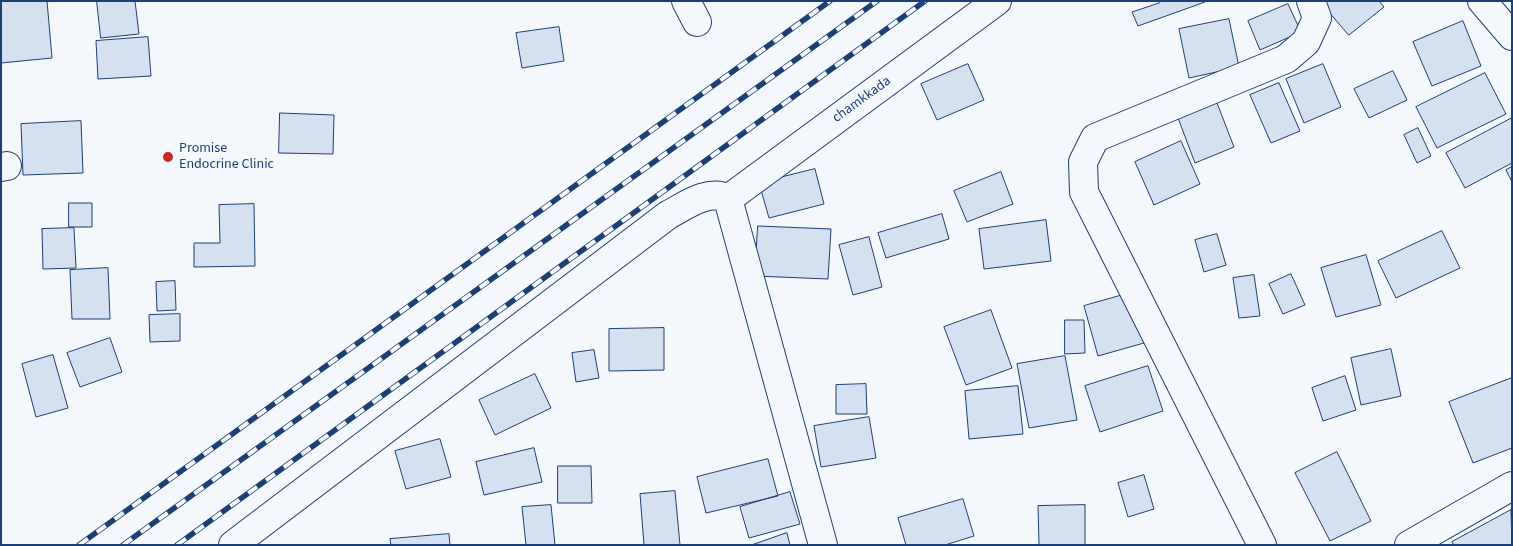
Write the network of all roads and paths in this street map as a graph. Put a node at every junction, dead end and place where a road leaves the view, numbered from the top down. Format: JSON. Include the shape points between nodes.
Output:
{"nodes":[{"id":1,"x":997,"y":1,"type":"edge"},
{"id":2,"x":1311,"y":1,"type":"edge"},
{"id":3,"x":1488,"y":3,"type":"edge"},
{"id":4,"x":1512,"y":36,"type":"edge"},
{"id":5,"x":728,"y":199,"type":"junction"},
{"id":6,"x":1512,"y":486,"type":"edge"},
{"id":7,"x":233,"y":545,"type":"edge"},
{"id":8,"x":823,"y":545,"type":"edge"},
{"id":9,"x":1262,"y":545,"type":"edge"},
{"id":10,"x":1409,"y":545,"type":"edge"}],
"edges":[{"from":1,"to":5,"type":"street","name":"chamkkada"},
{"from":2,"to":9,"type":"street","via":[[1317,18],[1306,42],[1286,59],[1095,138],[1082,162],[1084,192]]},
{"from":3,"to":4,"type":"street"},
{"from":5,"to":7,"type":"street","via":[[714,195],[694,200],[668,215]]},
{"from":5,"to":8,"type":"street"},
{"from":6,"to":10,"type":"street"}]}
